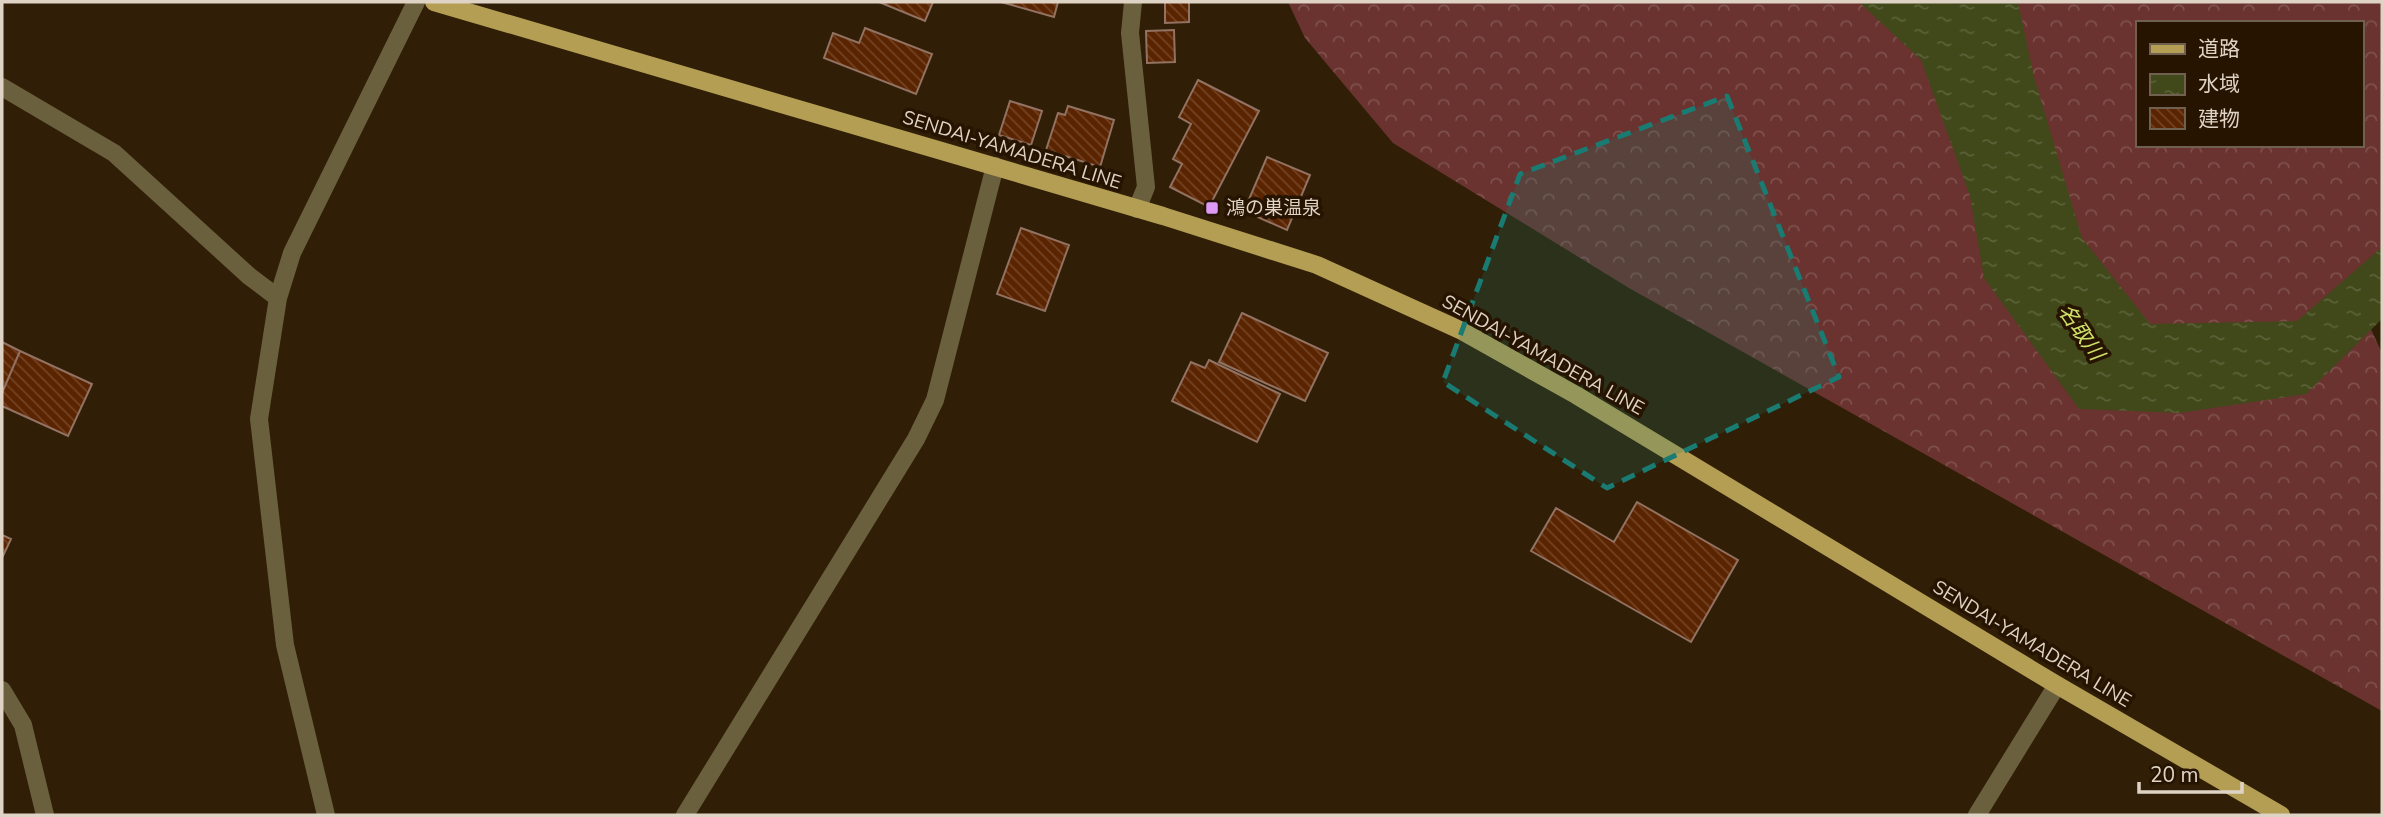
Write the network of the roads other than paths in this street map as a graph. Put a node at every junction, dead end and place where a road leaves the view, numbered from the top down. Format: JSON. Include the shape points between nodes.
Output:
{"nodes":[{"id":1,"x":416,"y":2,"type":"edge"},
{"id":2,"x":434,"y":2,"type":"edge"},
{"id":3,"x":1133,"y":2,"type":"edge"},
{"id":4,"x":2,"y":87,"type":"edge"},
{"id":5,"x":995,"y":166,"type":"junction"},
{"id":6,"x":1137,"y":209,"type":"junction"},
{"id":7,"x":278,"y":298,"type":"junction"},
{"id":8,"x":2057,"y":685,"type":"junction"},
{"id":9,"x":2,"y":690,"type":"edge"},
{"id":10,"x":46,"y":815,"type":"edge"},
{"id":11,"x":326,"y":815,"type":"edge"},
{"id":12,"x":685,"y":815,"type":"edge"},
{"id":13,"x":1977,"y":815,"type":"edge"},
{"id":14,"x":2281,"y":815,"type":"edge"}],
"edges":[{"from":1,"to":7,"type":"street","via":[[292,253]]},
{"from":2,"to":5,"type":"main road","name":"SENDAI-YAMADERA LINE"},
{"from":3,"to":6,"type":"street","via":[[1130,33],[1146,187]]},
{"from":4,"to":7,"type":"street","via":[[114,153]]},
{"from":5,"to":6,"type":"main road","name":"SENDAI-YAMADERA LINE"},
{"from":5,"to":12,"type":"street","via":[[935,400],[916,439]]},
{"from":6,"to":8,"type":"main road","name":"SENDAI-YAMADERA LINE","via":[[1317,265],[1460,330]]},
{"from":7,"to":11,"type":"street","via":[[260,431],[285,645]]},
{"from":8,"to":13,"type":"street"},
{"from":8,"to":14,"type":"main road","name":"SENDAI-YAMADERA LINE"},
{"from":9,"to":10,"type":"street","via":[[23,725]]}]}
